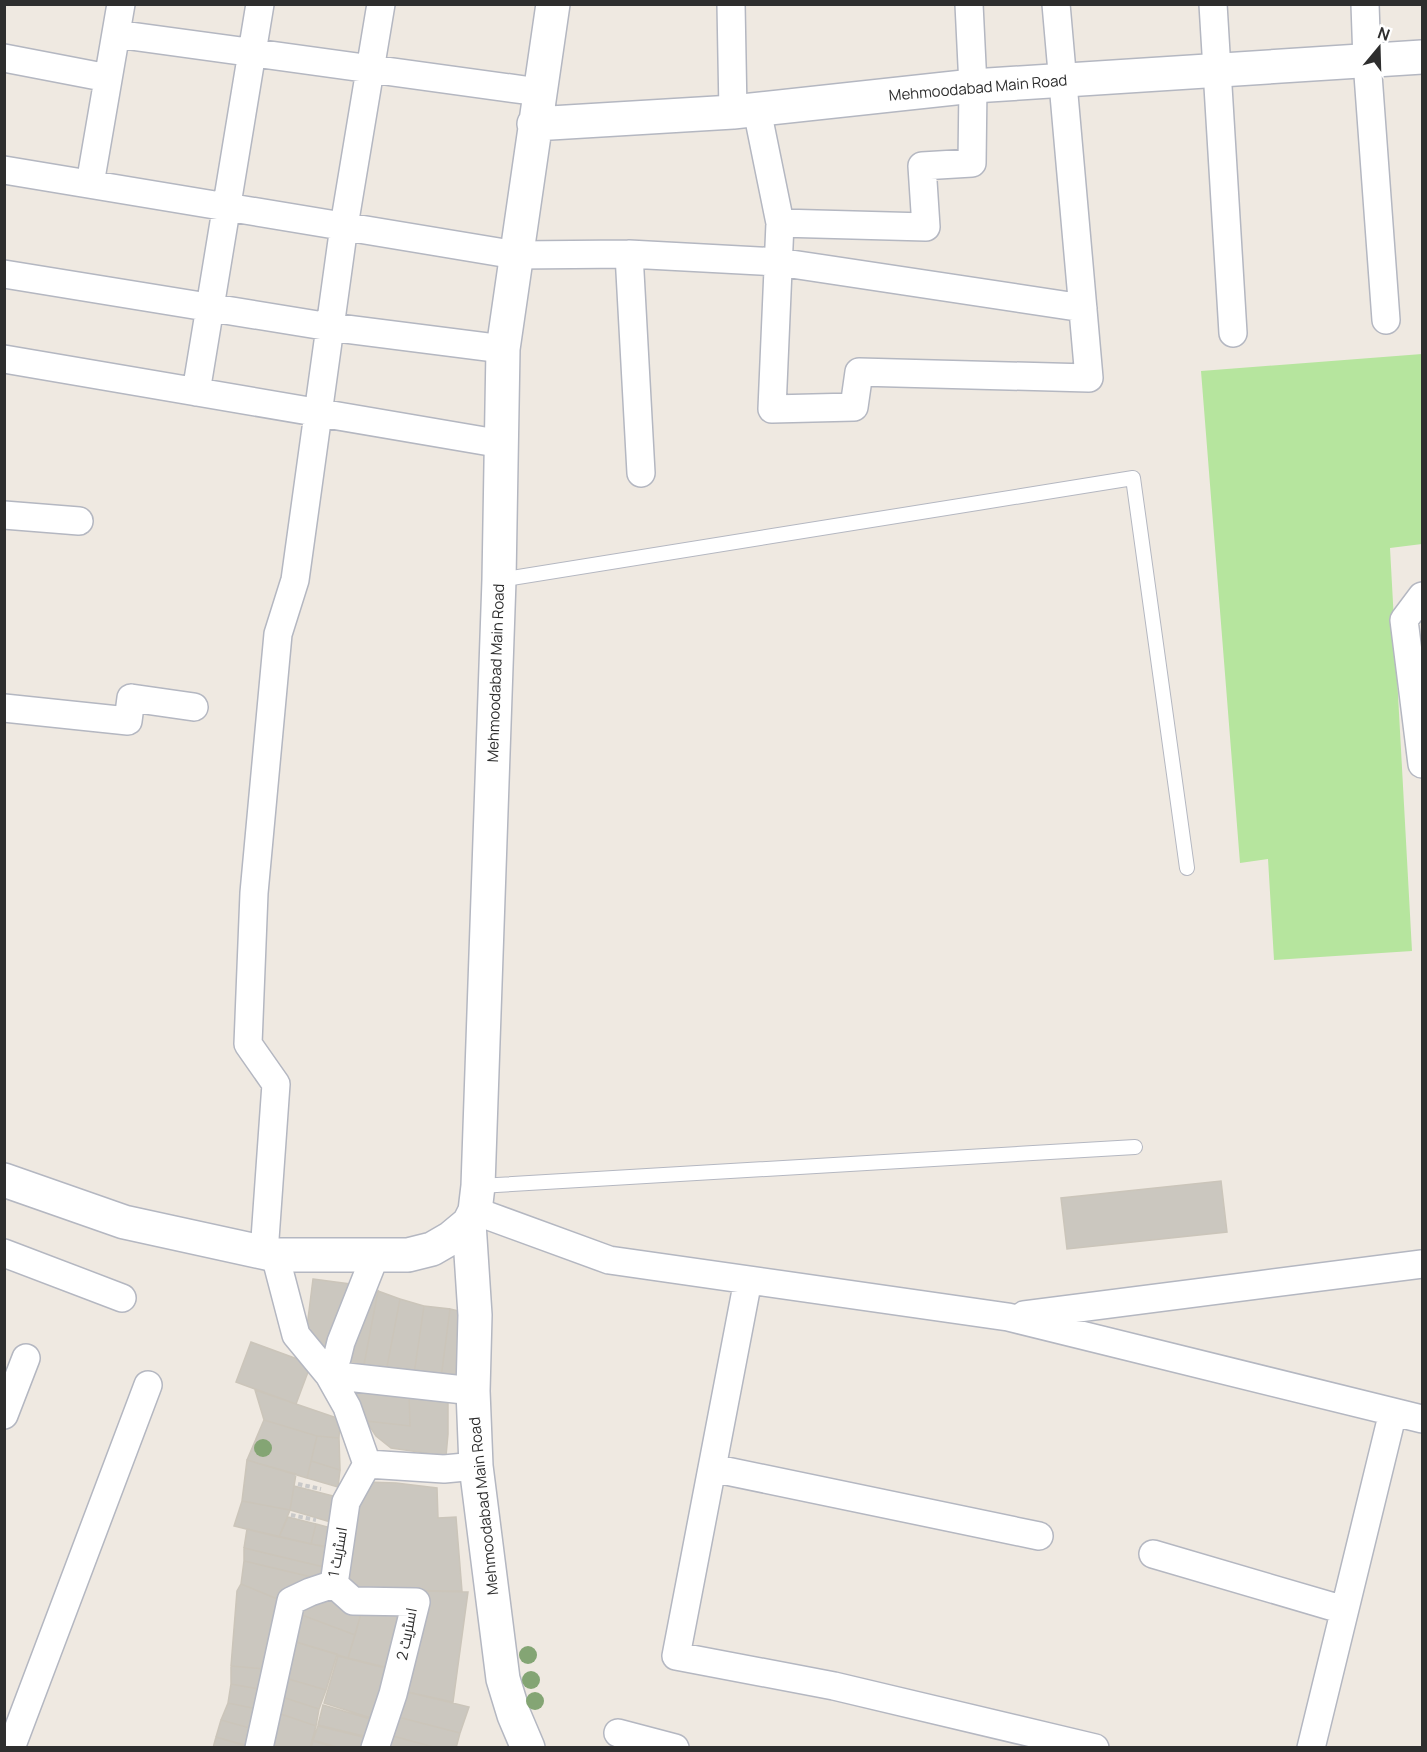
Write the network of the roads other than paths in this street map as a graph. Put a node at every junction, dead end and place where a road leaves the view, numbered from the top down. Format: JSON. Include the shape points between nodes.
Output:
{"nodes":[{"id":1,"x":121,"y":4,"type":"edge"},
{"id":2,"x":260,"y":4,"type":"edge"},
{"id":3,"x":381,"y":4,"type":"edge"},
{"id":4,"x":553,"y":4,"type":"edge"},
{"id":5,"x":731,"y":4,"type":"edge"},
{"id":6,"x":969,"y":4,"type":"edge"},
{"id":7,"x":1056,"y":4,"type":"edge"},
{"id":8,"x":1213,"y":4,"type":"edge"},
{"id":9,"x":1365,"y":4,"type":"edge"},
{"id":10,"x":116,"y":34,"type":"junction"},
{"id":11,"x":251,"y":52,"type":"junction"},
{"id":12,"x":1422,"y":57,"type":"edge"},
{"id":13,"x":4,"y":58,"type":"edge"},
{"id":14,"x":1367,"y":61,"type":"junction"},
{"id":15,"x":370,"y":69,"type":"junction"},
{"id":16,"x":1216,"y":70,"type":"junction"},
{"id":17,"x":108,"y":78,"type":"junction"},
{"id":18,"x":1062,"y":80,"type":"junction"},
{"id":19,"x":973,"y":86,"type":"junction"},
{"id":20,"x":539,"y":92,"type":"junction"},
{"id":21,"x":745,"y":111,"type":"junction"},
{"id":22,"x":534,"y":124,"type":"junction"},
{"id":23,"x":4,"y":170,"type":"edge"},
{"id":24,"x":90,"y":184,"type":"junction"},
{"id":25,"x":225,"y":207,"type":"junction"},
{"id":26,"x":780,"y":223,"type":"junction"},
{"id":27,"x":344,"y":226,"type":"junction"},
{"id":28,"x":629,"y":254,"type":"junction"},
{"id":29,"x":516,"y":255,"type":"junction"},
{"id":30,"x":778,"y":262,"type":"junction"},
{"id":31,"x":4,"y":274,"type":"edge"},
{"id":32,"x":209,"y":308,"type":"junction"},
{"id":33,"x":1083,"y":308,"type":"junction"},
{"id":34,"x":1386,"y":320,"type":"dead end"},
{"id":35,"x":330,"y":327,"type":"junction"},
{"id":36,"x":1233,"y":333,"type":"dead end"},
{"id":37,"x":503,"y":349,"type":"junction"},
{"id":38,"x":4,"y":359,"type":"edge"},
{"id":39,"x":196,"y":392,"type":"junction"},
{"id":40,"x":318,"y":412,"type":"junction"},
{"id":41,"x":502,"y":444,"type":"junction"},
{"id":42,"x":641,"y":473,"type":"dead end"},
{"id":43,"x":4,"y":515,"type":"edge"},
{"id":44,"x":79,"y":521,"type":"dead end"},
{"id":45,"x":499,"y":580,"type":"junction"},
{"id":46,"x":1422,"y":596,"type":"edge"},
{"id":47,"x":194,"y":707,"type":"dead end"},
{"id":48,"x":4,"y":708,"type":"edge"},
{"id":49,"x":1422,"y":764,"type":"edge"},
{"id":50,"x":1187,"y":868,"type":"dead end"},
{"id":51,"x":1135,"y":1147,"type":"dead end"},
{"id":52,"x":4,"y":1180,"type":"edge"},
{"id":53,"x":474,"y":1207,"type":"junction"},
{"id":54,"x":4,"y":1253,"type":"edge"},
{"id":55,"x":270,"y":1254,"type":"junction"},
{"id":56,"x":375,"y":1256,"type":"junction"},
{"id":57,"x":1422,"y":1264,"type":"edge"},
{"id":58,"x":748,"y":1280,"type":"junction"},
{"id":59,"x":122,"y":1298,"type":"dead end"},
{"id":60,"x":1008,"y":1317,"type":"junction"},
{"id":61,"x":26,"y":1358,"type":"dead end"},
{"id":62,"x":329,"y":1375,"type":"junction"},
{"id":63,"x":148,"y":1385,"type":"dead end"},
{"id":64,"x":473,"y":1391,"type":"junction"},
{"id":65,"x":1392,"y":1412,"type":"junction"},
{"id":66,"x":4,"y":1415,"type":"edge"},
{"id":67,"x":1422,"y":1419,"type":"edge"},
{"id":68,"x":367,"y":1464,"type":"junction"},
{"id":69,"x":477,"y":1466,"type":"junction"},
{"id":70,"x":712,"y":1468,"type":"junction"},
{"id":71,"x":1039,"y":1536,"type":"dead end"},
{"id":72,"x":1152,"y":1554,"type":"dead end"},
{"id":73,"x":334,"y":1584,"type":"junction"},
{"id":74,"x":1344,"y":1610,"type":"junction"},
{"id":75,"x":618,"y":1733,"type":"dead end"},
{"id":76,"x":1090,"y":1747,"type":"edge"},
{"id":77,"x":11,"y":1748,"type":"edge"},
{"id":78,"x":259,"y":1748,"type":"edge"},
{"id":79,"x":375,"y":1748,"type":"edge"},
{"id":80,"x":528,"y":1748,"type":"edge"},
{"id":81,"x":675,"y":1748,"type":"edge"},
{"id":82,"x":1311,"y":1748,"type":"edge"}],
"edges":[{"from":1,"to":10,"type":"street"},
{"from":2,"to":11,"type":"street"},
{"from":3,"to":15,"type":"street"},
{"from":4,"to":20,"type":"main road","name":"Mehmoodabad Main Road"},
{"from":5,"to":21,"type":"street"},
{"from":6,"to":19,"type":"street"},
{"from":7,"to":18,"type":"street"},
{"from":8,"to":16,"type":"street"},
{"from":9,"to":14,"type":"street"},
{"from":10,"to":11,"type":"street"},
{"from":10,"to":17,"type":"street"},
{"from":11,"to":15,"type":"street"},
{"from":11,"to":25,"type":"street"},
{"from":12,"to":14,"type":"main road","name":"Mehmoodabad Main Road"},
{"from":13,"to":17,"type":"street"},
{"from":14,"to":16,"type":"main road","name":"Mehmoodabad Main Road"},
{"from":14,"to":34,"type":"street"},
{"from":15,"to":20,"type":"street"},
{"from":15,"to":27,"type":"street"},
{"from":16,"to":18,"type":"main road","name":"Mehmoodabad Main Road"},
{"from":16,"to":36,"type":"street"},
{"from":17,"to":24,"type":"street"},
{"from":18,"to":19,"type":"main road","name":"Mehmoodabad Main Road"},
{"from":18,"to":33,"type":"street"},
{"from":19,"to":21,"type":"main road","name":"Mehmoodabad Main Road"},
{"from":19,"to":26,"type":"street","via":[[972,163],[922,166],[926,227]]},
{"from":20,"to":22,"type":"main road","name":"Mehmoodabad Main Road"},
{"from":21,"to":22,"type":"main road","name":"Mehmoodabad Main Road"},
{"from":21,"to":26,"type":"street"},
{"from":22,"to":29,"type":"main road","name":"Mehmoodabad Main Road"},
{"from":23,"to":24,"type":"street"},
{"from":24,"to":25,"type":"street"},
{"from":25,"to":27,"type":"street"},
{"from":25,"to":32,"type":"street"},
{"from":26,"to":30,"type":"street"},
{"from":27,"to":29,"type":"street"},
{"from":27,"to":35,"type":"street"},
{"from":28,"to":29,"type":"street"},
{"from":28,"to":30,"type":"street"},
{"from":28,"to":42,"type":"street"},
{"from":29,"to":37,"type":"main road","name":"Mehmoodabad Main Road"},
{"from":30,"to":33,"type":"street"},
{"from":30,"to":33,"type":"street","via":[[772,409],[854,407],[858,372],[1089,378]]},
{"from":31,"to":32,"type":"street"},
{"from":32,"to":35,"type":"street"},
{"from":32,"to":39,"type":"street"},
{"from":35,"to":37,"type":"street"},
{"from":35,"to":40,"type":"street"},
{"from":37,"to":41,"type":"main road","name":"Mehmoodabad Main Road"},
{"from":38,"to":39,"type":"street"},
{"from":39,"to":40,"type":"street"},
{"from":40,"to":41,"type":"street"},
{"from":40,"to":55,"type":"street","via":[[296,580],[278,634],[254,893],[248,1044],[276,1084]]},
{"from":41,"to":45,"type":"main road","name":"Mehmoodabad Main Road"},
{"from":43,"to":44,"type":"street"},
{"from":45,"to":50,"type":"lane","via":[[1133,478]]},
{"from":45,"to":53,"type":"main road","name":"Mehmoodabad Main Road"},
{"from":46,"to":49,"type":"street","via":[[1404,620]]},
{"from":47,"to":48,"type":"street","via":[[131,699],[128,721]]},
{"from":51,"to":53,"type":"lane"},
{"from":52,"to":55,"type":"main road","via":[[124,1221]]},
{"from":53,"to":56,"type":"main road","via":[[451,1239],[432,1249],[408,1255]]},
{"from":53,"to":58,"type":"street","via":[[609,1260]]},
{"from":53,"to":64,"type":"main road","name":"Mehmoodabad Main Road"},
{"from":54,"to":59,"type":"street"},
{"from":55,"to":56,"type":"main road"},
{"from":55,"to":62,"type":"street","via":[[296,1335]]},
{"from":56,"to":62,"type":"street"},
{"from":57,"to":60,"type":"street"},
{"from":58,"to":60,"type":"street"},
{"from":58,"to":70,"type":"street"},
{"from":60,"to":65,"type":"street"},
{"from":61,"to":66,"type":"street"},
{"from":62,"to":64,"type":"street"},
{"from":62,"to":68,"type":"street","via":[[347,1407]]},
{"from":63,"to":77,"type":"street"},
{"from":64,"to":69,"type":"main road","name":"Mehmoodabad Main Road"},
{"from":65,"to":67,"type":"street"},
{"from":65,"to":74,"type":"street"},
{"from":68,"to":69,"type":"street","via":[[444,1469]]},
{"from":68,"to":73,"type":"street","name":"اسٹریٹ 1","via":[[346,1502]]},
{"from":69,"to":80,"type":"main road","name":"Mehmoodabad Main Road","via":[[503,1680]]},
{"from":70,"to":71,"type":"street"},
{"from":70,"to":76,"type":"street","via":[[676,1656],[834,1686]]},
{"from":72,"to":74,"type":"street"},
{"from":73,"to":78,"type":"street","name":"اسٹریٹ 1","via":[[291,1601]]},
{"from":73,"to":79,"type":"street","name":"اسٹریٹ 2","via":[[353,1601],[416,1602]]},
{"from":74,"to":82,"type":"street"},
{"from":75,"to":81,"type":"street"}]}
